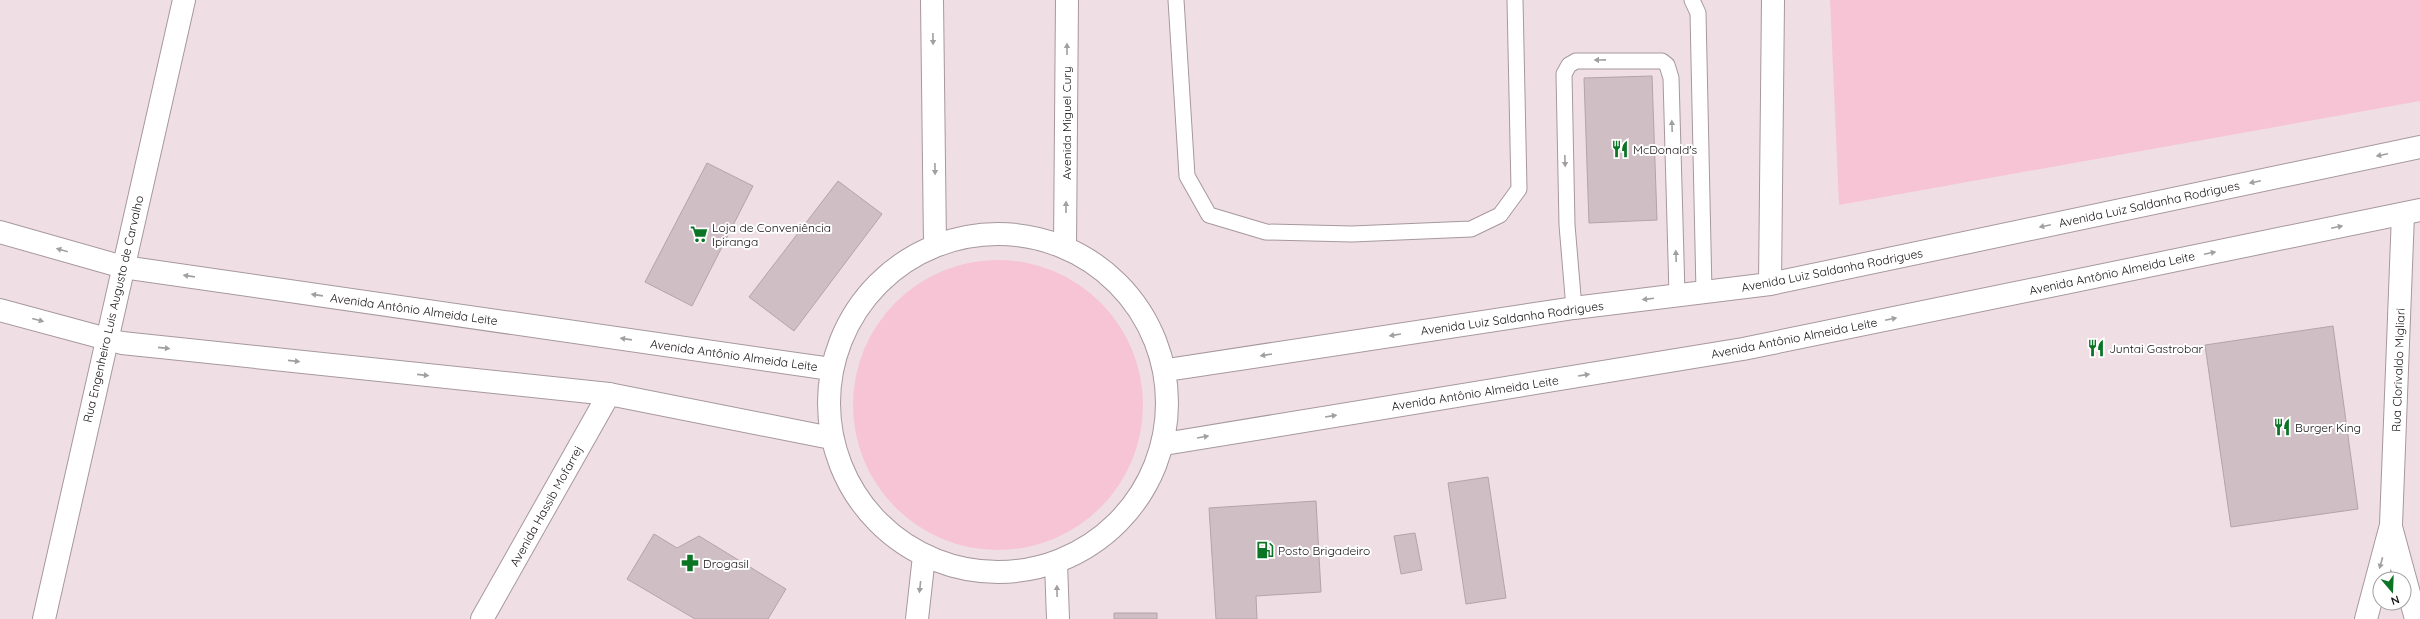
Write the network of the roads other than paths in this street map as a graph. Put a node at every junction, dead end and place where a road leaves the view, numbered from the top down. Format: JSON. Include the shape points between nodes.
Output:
{"nodes":[{"id":1,"x":184,"y":0,"type":"edge"},
{"id":2,"x":932,"y":0,"type":"edge"},
{"id":3,"x":1067,"y":0,"type":"edge"},
{"id":4,"x":1176,"y":0,"type":"edge"},
{"id":5,"x":1515,"y":0,"type":"edge"},
{"id":6,"x":1692,"y":0,"type":"edge"},
{"id":7,"x":1773,"y":0,"type":"edge"},
{"id":8,"x":2420,"y":147,"type":"edge"},
{"id":9,"x":2411,"y":212,"type":"edge"},
{"id":10,"x":0,"y":232,"type":"edge"},
{"id":11,"x":935,"y":245,"type":"junction"},
{"id":12,"x":1066,"y":246,"type":"junction"},
{"id":13,"x":123,"y":267,"type":"junction"},
{"id":14,"x":1770,"y":284,"type":"junction"},
{"id":15,"x":1704,"y":292,"type":"junction"},
{"id":16,"x":1677,"y":295,"type":"junction"},
{"id":17,"x":1574,"y":308,"type":"junction"},
{"id":18,"x":0,"y":310,"type":"edge"},
{"id":19,"x":106,"y":339,"type":"junction"},
{"id":20,"x":831,"y":369,"type":"junction"},
{"id":21,"x":1167,"y":370,"type":"junction"},
{"id":22,"x":609,"y":394,"type":"junction"},
{"id":23,"x":831,"y":438,"type":"junction"},
{"id":24,"x":1164,"y":444,"type":"junction"},
{"id":25,"x":2391,"y":525,"type":"junction"},
{"id":26,"x":924,"y":556,"type":"junction"},
{"id":27,"x":1056,"y":563,"type":"junction"},
{"id":28,"x":44,"y":619,"type":"edge"},
{"id":29,"x":482,"y":619,"type":"edge"},
{"id":30,"x":917,"y":619,"type":"edge"},
{"id":31,"x":1058,"y":619,"type":"edge"},
{"id":32,"x":2366,"y":619,"type":"edge"},
{"id":33,"x":2416,"y":619,"type":"edge"}],
"edges":[{"from":1,"to":13,"type":"main road","name":"Rua Engenheiro Luis Augusto de Carvalho"},
{"from":2,"to":11,"type":"main road","one_way":true},
{"from":12,"to":3,"type":"main road","name":"Avenida Miguel Cury","one_way":true},
{"from":4,"to":5,"type":"lane","via":[[1187,176],[1209,215],[1266,232],[1352,234],[1471,229],[1500,215],[1519,189]]},
{"from":6,"to":15,"type":"lane","via":[[1698,13]]},
{"from":7,"to":14,"type":"main road"},
{"from":8,"to":14,"type":"main road","name":"Avenida Luiz Saldanha Rodrigues","one_way":true},
{"from":24,"to":9,"type":"main road","name":"Avenida Antônio Almeida Leite","one_way":true,"via":[[1743,349]]},
{"from":9,"to":25,"type":"main road","name":"Rua Clorivaldo Migliari"},
{"from":13,"to":10,"type":"main road","name":"Avenida Antônio Almeida Leite","one_way":true},
{"from":11,"to":12,"type":"main road","via":[[986,234],[1023,234]]},
{"from":11,"to":20,"type":"main road","via":[[887,274],[851,317]]},
{"from":12,"to":21,"type":"main road","via":[[1109,273],[1143,311]]},
{"from":13,"to":19,"type":"main road","name":"Rua Engenheiro Luis Augusto de Carvalho"},
{"from":20,"to":13,"type":"main road","name":"Avenida Antônio Almeida Leite","one_way":true},
{"from":14,"to":15,"type":"main road","name":"Avenida Luiz Saldanha Rodrigues"},
{"from":15,"to":16,"type":"main road","name":"Avenida Luiz Saldanha Rodrigues"},
{"from":16,"to":17,"type":"main road","name":"Avenida Luiz Saldanha Rodrigues","one_way":true},
{"from":16,"to":17,"type":"lane","one_way":true,"via":[[1671,78],[1667,65],[1662,61],[1576,61],[1569,65],[1564,74],[1567,224]]},
{"from":17,"to":21,"type":"main road","name":"Avenida Luiz Saldanha Rodrigues","one_way":true},
{"from":18,"to":19,"type":"main road","one_way":true},
{"from":19,"to":22,"type":"main road","one_way":true,"via":[[122,343]]},
{"from":19,"to":28,"type":"main road","name":"Rua Engenheiro Luis Augusto de Carvalho"},
{"from":20,"to":23,"type":"main road","via":[[828,404]]},
{"from":21,"to":24,"type":"main road","via":[[1169,401]]},
{"from":22,"to":23,"type":"main road"},
{"from":22,"to":29,"type":"main road","name":"Avenida Hassib Mofarrej"},
{"from":23,"to":26,"type":"main road","via":[[849,486],[881,527]]},
{"from":24,"to":27,"type":"main road","via":[[1142,494],[1105,536]]},
{"from":25,"to":32,"type":"main road","name":"Rua Clorivaldo Migliari","one_way":true},
{"from":25,"to":33,"type":"main road","name":"Rua Clorivaldo Migliari"},
{"from":26,"to":27,"type":"main road","via":[[967,570],[1012,573]]},
{"from":26,"to":30,"type":"main road","one_way":true},
{"from":31,"to":27,"type":"main road","one_way":true}]}
